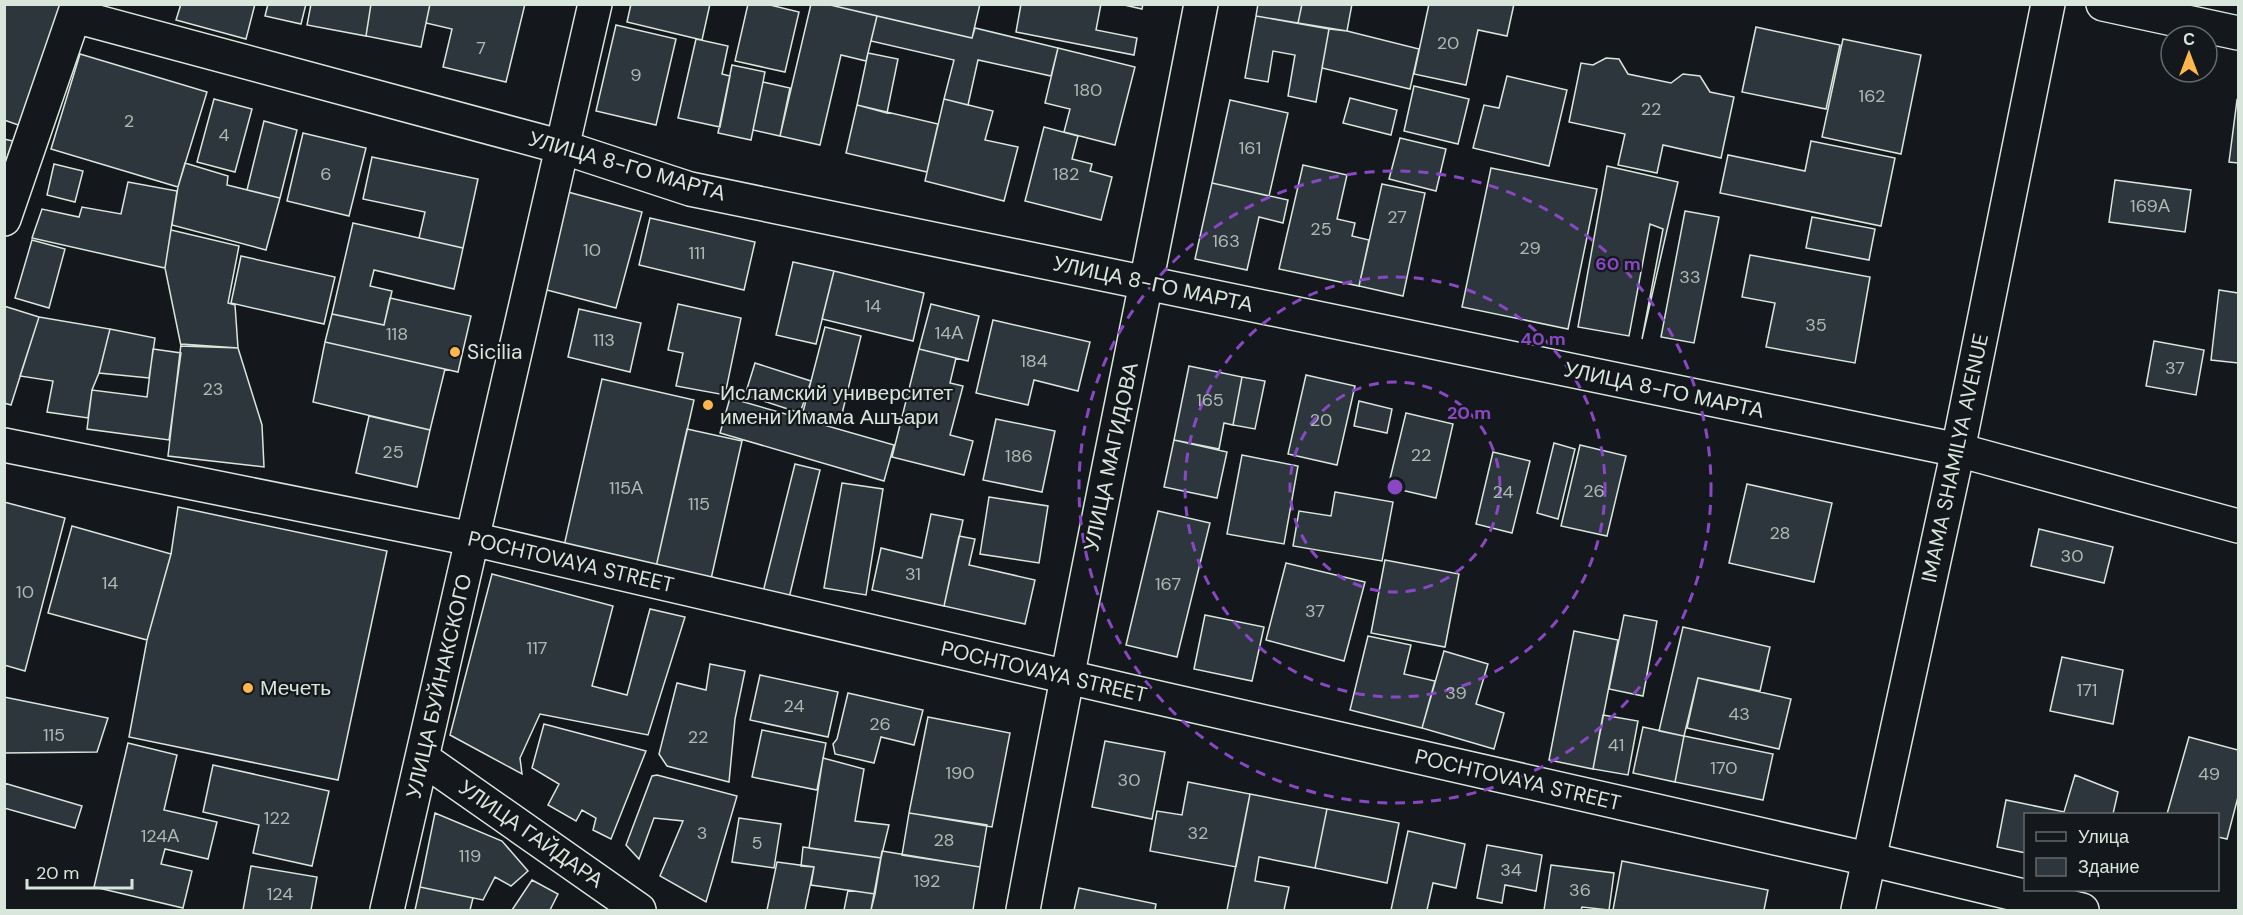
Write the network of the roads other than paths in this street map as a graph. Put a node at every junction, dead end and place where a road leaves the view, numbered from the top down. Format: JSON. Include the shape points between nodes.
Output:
{"nodes":[{"id":1,"x":595,"y":4,"type":"edge"},
{"id":2,"x":1201,"y":4,"type":"edge"},
{"id":3,"x":2048,"y":4,"type":"edge"},
{"id":4,"x":2103,"y":4,"type":"edge"},
{"id":5,"x":76,"y":10,"type":"edge"},
{"id":6,"x":2238,"y":33,"type":"edge"},
{"id":7,"x":562,"y":147,"type":"junction"},
{"id":8,"x":4,"y":219,"type":"edge"},
{"id":9,"x":1147,"y":283,"type":"junction"},
{"id":10,"x":4,"y":445,"type":"edge"},
{"id":11,"x":1958,"y":450,"type":"junction"},
{"id":12,"x":2238,"y":526,"type":"edge"},
{"id":13,"x":472,"y":538,"type":"junction"},
{"id":14,"x":1066,"y":677,"type":"junction"},
{"id":15,"x":422,"y":758,"type":"junction"},
{"id":16,"x":1868,"y":859,"type":"junction"},
{"id":17,"x":387,"y":910,"type":"edge"},
{"id":18,"x":639,"y":910,"type":"edge"},
{"id":19,"x":1023,"y":910,"type":"edge"},
{"id":20,"x":1858,"y":910,"type":"edge"},
{"id":21,"x":2082,"y":910,"type":"edge"}],
"edges":[{"from":1,"to":7,"type":"street","name":"УЛИЦА БУЙНАКСКОГО"},
{"from":2,"to":9,"type":"street","name":"УЛИЦА МАГИДОВА"},
{"from":3,"to":11,"type":"street","name":"IMAMA SHAMILYA AVENUE"},
{"from":4,"to":6,"type":"street"},
{"from":5,"to":7,"type":"street","name":"УЛИЦА 8-ГО МАРТА"},
{"from":5,"to":8,"type":"street"},
{"from":7,"to":9,"type":"street","name":"УЛИЦА 8-ГО МАРТА","via":[[690,189]]},
{"from":7,"to":13,"type":"street","name":"УЛИЦА БУЙНАКСКОГО"},
{"from":9,"to":11,"type":"street","name":"УЛИЦА 8-ГО МАРТА"},
{"from":9,"to":14,"type":"street","name":"УЛИЦА МАГИДОВА"},
{"from":10,"to":13,"type":"street","name":"POCHTOVAYA STREET"},
{"from":11,"to":12,"type":"street","name":"УЛИЦА 8-ГО МАРТА"},
{"from":11,"to":16,"type":"street","name":"IMAMA SHAMILYA AVENUE"},
{"from":13,"to":14,"type":"street","name":"POCHTOVAYA STREET"},
{"from":13,"to":15,"type":"street","name":"УЛИЦА БУЙНАКСКОГО"},
{"from":14,"to":16,"type":"street","name":"POCHTOVAYA STREET"},
{"from":14,"to":19,"type":"street","name":"УЛИЦА МАГИДОВА"},
{"from":15,"to":17,"type":"street","name":"УЛИЦА БУЙНАКСКОГО"},
{"from":15,"to":18,"type":"street","name":"УЛИЦА ГАЙДАРА"},
{"from":16,"to":20,"type":"street","name":"IMAMA SHAMILYA AVENUE"},
{"from":16,"to":21,"type":"street","name":"POCHTOVAYA STREET"}]}
